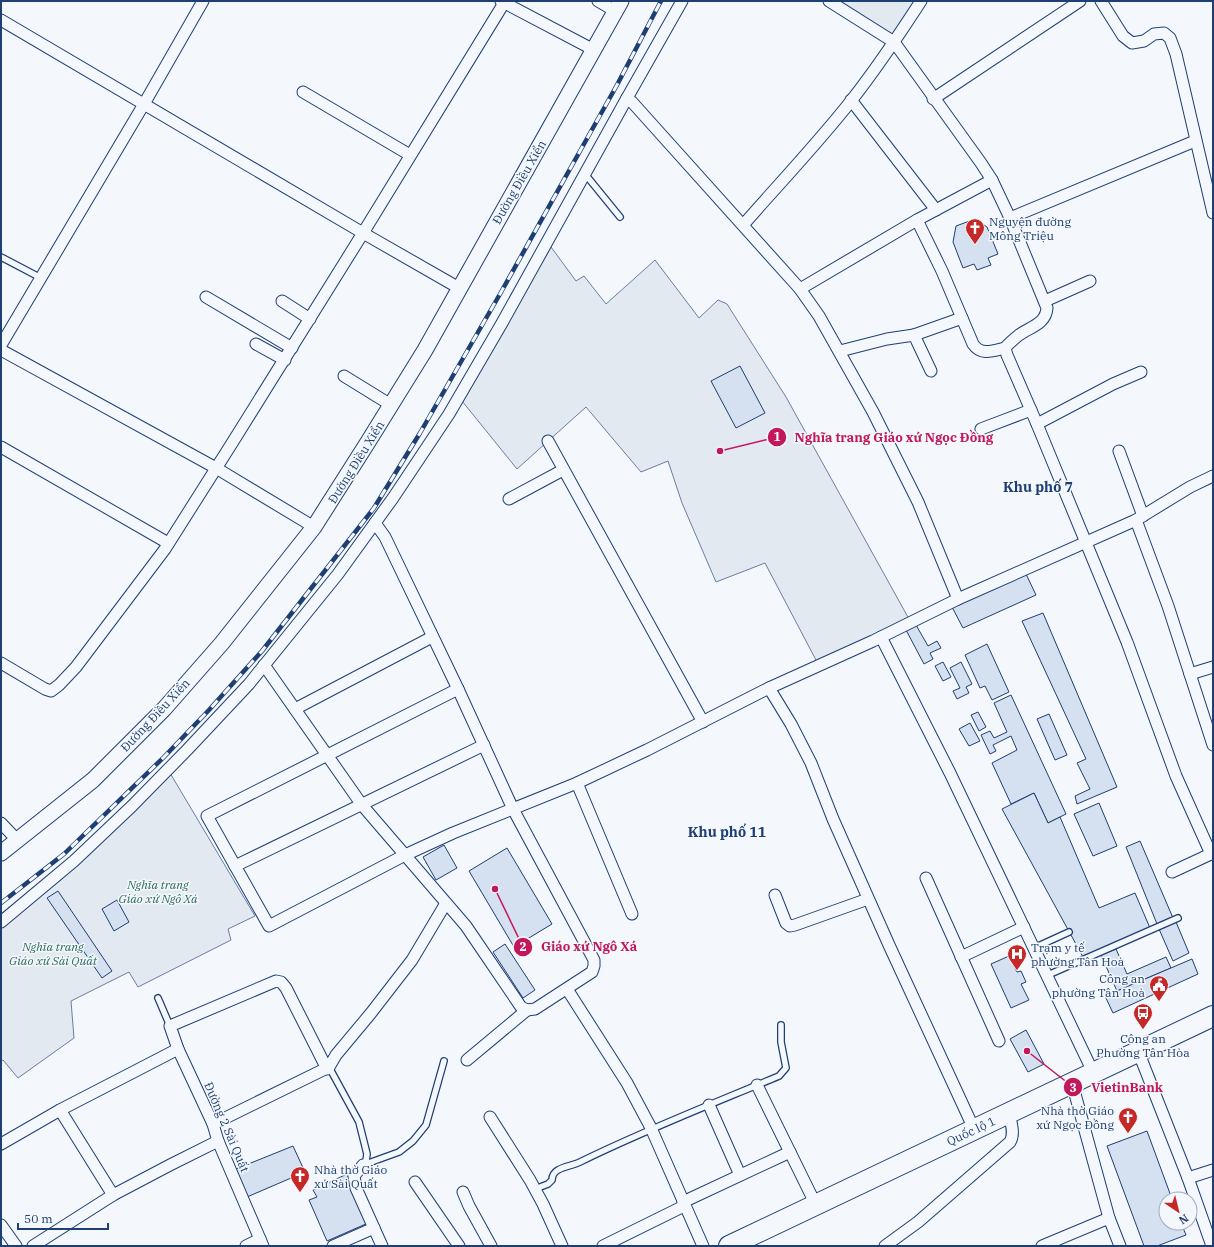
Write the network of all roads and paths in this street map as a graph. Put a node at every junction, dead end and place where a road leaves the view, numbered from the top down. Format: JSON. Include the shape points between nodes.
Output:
{"nodes":[{"id":1,"x":203,"y":1,"type":"edge"},
{"id":2,"x":598,"y":1,"type":"edge"},
{"id":3,"x":682,"y":1,"type":"edge"},
{"id":4,"x":829,"y":1,"type":"edge"},
{"id":5,"x":921,"y":1,"type":"edge"},
{"id":6,"x":1080,"y":1,"type":"edge"},
{"id":7,"x":1101,"y":1,"type":"edge"},
{"id":8,"x":502,"y":2,"type":"edge"},
{"id":9,"x":618,"y":6,"type":"edge"},
{"id":10,"x":1,"y":20,"type":"edge"},
{"id":11,"x":894,"y":42,"type":"junction"},
{"id":12,"x":594,"y":50,"type":"junction"},
{"id":13,"x":303,"y":92,"type":"dead end"},
{"id":14,"x":627,"y":98,"type":"junction"},
{"id":15,"x":934,"y":99,"type":"junction"},
{"id":16,"x":851,"y":100,"type":"junction"},
{"id":17,"x":144,"y":104,"type":"junction"},
{"id":18,"x":1195,"y":142,"type":"junction"},
{"id":19,"x":410,"y":155,"type":"junction"},
{"id":20,"x":585,"y":174,"type":"junction"},
{"id":21,"x":992,"y":180,"type":"junction"},
{"id":22,"x":936,"y":210,"type":"junction"},
{"id":23,"x":1213,"y":214,"type":"edge"},
{"id":24,"x":620,"y":217,"type":"dead end"},
{"id":25,"x":1010,"y":218,"type":"junction"},
{"id":26,"x":917,"y":220,"type":"junction"},
{"id":27,"x":743,"y":225,"type":"junction"},
{"id":28,"x":364,"y":233,"type":"junction"},
{"id":29,"x":1,"y":256,"type":"edge"},
{"id":30,"x":41,"y":278,"type":"junction"},
{"id":31,"x":1090,"y":281,"type":"dead end"},
{"id":32,"x":459,"y":288,"type":"junction"},
{"id":33,"x":800,"y":289,"type":"junction"},
{"id":34,"x":206,"y":297,"type":"dead end"},
{"id":35,"x":282,"y":301,"type":"dead end"},
{"id":36,"x":1045,"y":301,"type":"junction"},
{"id":37,"x":962,"y":318,"type":"junction"},
{"id":38,"x":310,"y":319,"type":"junction"},
{"id":39,"x":914,"y":335,"type":"junction"},
{"id":40,"x":256,"y":344,"type":"dead end"},
{"id":41,"x":1,"y":345,"type":"edge"},
{"id":42,"x":292,"y":348,"type":"junction"},
{"id":43,"x":1005,"y":348,"type":"junction"},
{"id":44,"x":1,"y":350,"type":"edge"},
{"id":45,"x":840,"y":351,"type":"junction"},
{"id":46,"x":285,"y":360,"type":"junction"},
{"id":47,"x":931,"y":371,"type":"dead end"},
{"id":48,"x":1141,"y":372,"type":"dead end"},
{"id":49,"x":344,"y":376,"type":"dead end"},
{"id":50,"x":391,"y":405,"type":"junction"},
{"id":51,"x":1031,"y":410,"type":"junction"},
{"id":52,"x":1037,"y":424,"type":"junction"},
{"id":53,"x":980,"y":429,"type":"dead end"},
{"id":54,"x":548,"y":442,"type":"dead end"},
{"id":55,"x":1,"y":447,"type":"edge"},
{"id":56,"x":1119,"y":451,"type":"dead end"},
{"id":57,"x":216,"y":468,"type":"junction"},
{"id":58,"x":564,"y":470,"type":"junction"},
{"id":59,"x":1213,"y":476,"type":"edge"},
{"id":60,"x":510,"y":499,"type":"dead end"},
{"id":61,"x":1140,"y":518,"type":"junction"},
{"id":62,"x":375,"y":523,"type":"junction"},
{"id":63,"x":314,"y":527,"type":"junction"},
{"id":64,"x":168,"y":543,"type":"junction"},
{"id":65,"x":1085,"y":543,"type":"junction"},
{"id":66,"x":958,"y":599,"type":"junction"},
{"id":67,"x":432,"y":637,"type":"junction"},
{"id":68,"x":881,"y":637,"type":"junction"},
{"id":69,"x":1,"y":663,"type":"edge"},
{"id":70,"x":264,"y":665,"type":"junction"},
{"id":71,"x":1213,"y":667,"type":"edge"},
{"id":72,"x":1190,"y":674,"type":"junction"},
{"id":73,"x":769,"y":688,"type":"junction"},
{"id":74,"x":458,"y":689,"type":"junction"},
{"id":75,"x":295,"y":709,"type":"junction"},
{"id":76,"x":703,"y":722,"type":"junction"},
{"id":77,"x":484,"y":745,"type":"junction"},
{"id":78,"x":1213,"y":745,"type":"edge"},
{"id":79,"x":327,"y":756,"type":"junction"},
{"id":80,"x":578,"y":783,"type":"junction"},
{"id":81,"x":362,"y":805,"type":"junction"},
{"id":82,"x":513,"y":809,"type":"junction"},
{"id":83,"x":1,"y":823,"type":"edge"},
{"id":84,"x":18,"y":841,"type":"junction"},
{"id":85,"x":1,"y":854,"type":"edge"},
{"id":86,"x":1212,"y":854,"type":"edge"},
{"id":87,"x":406,"y":855,"type":"junction"},
{"id":88,"x":235,"y":866,"type":"junction"},
{"id":89,"x":1172,"y":872,"type":"dead end"},
{"id":90,"x":926,"y":878,"type":"dead end"},
{"id":91,"x":775,"y":895,"type":"dead end"},
{"id":92,"x":868,"y":899,"type":"junction"},
{"id":93,"x":446,"y":903,"type":"junction"},
{"id":94,"x":632,"y":914,"type":"dead end"},
{"id":95,"x":1178,"y":918,"type":"dead end"},
{"id":96,"x":1,"y":922,"type":"edge"},
{"id":97,"x":1024,"y":927,"type":"junction"},
{"id":98,"x":1069,"y":932,"type":"dead end"},
{"id":99,"x":1034,"y":948,"type":"junction"},
{"id":100,"x":961,"y":957,"type":"junction"},
{"id":101,"x":1048,"y":976,"type":"junction"},
{"id":102,"x":567,"y":989,"type":"junction"},
{"id":103,"x":158,"y":998,"type":"dead end"},
{"id":104,"x":527,"y":1010,"type":"junction"},
{"id":105,"x":1213,"y":1016,"type":"edge"},
{"id":106,"x":173,"y":1025,"type":"junction"},
{"id":107,"x":781,"y":1025,"type":"dead end"},
{"id":108,"x":999,"y":1041,"type":"dead end"},
{"id":109,"x":178,"y":1049,"type":"junction"},
{"id":110,"x":1138,"y":1051,"type":"junction"},
{"id":111,"x":467,"y":1060,"type":"dead end"},
{"id":112,"x":444,"y":1061,"type":"dead end"},
{"id":113,"x":328,"y":1068,"type":"junction"},
{"id":114,"x":1093,"y":1072,"type":"junction"},
{"id":115,"x":1072,"y":1083,"type":"junction"},
{"id":116,"x":757,"y":1085,"type":"junction"},
{"id":117,"x":709,"y":1105,"type":"junction"},
{"id":118,"x":60,"y":1110,"type":"junction"},
{"id":119,"x":1009,"y":1113,"type":"junction"},
{"id":120,"x":490,"y":1117,"type":"dead end"},
{"id":121,"x":213,"y":1124,"type":"junction"},
{"id":122,"x":651,"y":1128,"type":"junction"},
{"id":123,"x":974,"y":1129,"type":"junction"},
{"id":124,"x":218,"y":1141,"type":"junction"},
{"id":125,"x":1,"y":1144,"type":"edge"},
{"id":126,"x":790,"y":1152,"type":"junction"},
{"id":127,"x":363,"y":1165,"type":"junction"},
{"id":128,"x":1213,"y":1170,"type":"edge"},
{"id":129,"x":740,"y":1175,"type":"junction"},
{"id":130,"x":1188,"y":1178,"type":"junction"},
{"id":131,"x":415,"y":1182,"type":"dead end"},
{"id":132,"x":535,"y":1190,"type":"junction"},
{"id":133,"x":463,"y":1192,"type":"dead end"},
{"id":134,"x":113,"y":1195,"type":"junction"},
{"id":135,"x":684,"y":1204,"type":"junction"},
{"id":136,"x":816,"y":1205,"type":"junction"},
{"id":137,"x":1110,"y":1218,"type":"junction"},
{"id":138,"x":1,"y":1225,"type":"edge"},
{"id":139,"x":374,"y":1228,"type":"junction"},
{"id":140,"x":262,"y":1242,"type":"edge"},
{"id":141,"x":16,"y":1246,"type":"edge"},
{"id":142,"x":33,"y":1246,"type":"edge"},
{"id":143,"x":246,"y":1246,"type":"edge"},
{"id":144,"x":333,"y":1246,"type":"edge"},
{"id":145,"x":382,"y":1246,"type":"edge"},
{"id":146,"x":459,"y":1246,"type":"edge"},
{"id":147,"x":491,"y":1246,"type":"edge"},
{"id":148,"x":562,"y":1246,"type":"edge"},
{"id":149,"x":603,"y":1246,"type":"edge"},
{"id":150,"x":703,"y":1246,"type":"edge"},
{"id":151,"x":729,"y":1246,"type":"edge"},
{"id":152,"x":885,"y":1246,"type":"edge"},
{"id":153,"x":1042,"y":1246,"type":"edge"},
{"id":154,"x":1120,"y":1246,"type":"edge"},
{"id":155,"x":1212,"y":1246,"type":"edge"}],
"edges":[{"from":1,"to":17,"type":"street"},
{"from":2,"to":9,"type":"street"},
{"from":3,"to":14,"type":"street"},
{"from":4,"to":11,"type":"street"},
{"from":5,"to":11,"type":"street"},
{"from":6,"to":15,"type":"street"},
{"from":7,"to":18,"type":"street","via":[[1123,36],[1132,43],[1144,41],[1154,34],[1164,33],[1170,38]]},
{"from":8,"to":12,"type":"street"},
{"from":8,"to":19,"type":"street"},
{"from":9,"to":12,"type":"street","name":"Đường Điều Xiển"},
{"from":10,"to":17,"type":"street"},
{"from":11,"to":15,"type":"street"},
{"from":11,"to":16,"type":"street"},
{"from":12,"to":32,"type":"street","name":"Đường Điều Xiển"},
{"from":13,"to":19,"type":"street"},
{"from":14,"to":20,"type":"street"},
{"from":14,"to":27,"type":"street"},
{"from":15,"to":21,"type":"street"},
{"from":16,"to":22,"type":"street"},
{"from":16,"to":27,"type":"street"},
{"from":17,"to":28,"type":"street"},
{"from":17,"to":30,"type":"street"},
{"from":18,"to":23,"type":"street"},
{"from":18,"to":25,"type":"street"},
{"from":19,"to":28,"type":"street"},
{"from":20,"to":24,"type":"lane"},
{"from":20,"to":62,"type":"street","via":[[449,414]]},
{"from":21,"to":22,"type":"street"},
{"from":21,"to":25,"type":"street"},
{"from":22,"to":26,"type":"street"},
{"from":25,"to":36,"type":"street"},
{"from":26,"to":33,"type":"street"},
{"from":26,"to":37,"type":"street"},
{"from":27,"to":33,"type":"street"},
{"from":28,"to":32,"type":"street"},
{"from":28,"to":38,"type":"street"},
{"from":29,"to":30,"type":"lane"},
{"from":30,"to":41,"type":"street"},
{"from":31,"to":36,"type":"street"},
{"from":32,"to":50,"type":"street","name":"Đường Điều Xiển"},
{"from":33,"to":45,"type":"street"},
{"from":34,"to":42,"type":"street"},
{"from":35,"to":38,"type":"street"},
{"from":36,"to":43,"type":"street","via":[[1047,314],[1039,324],[1019,335]]},
{"from":37,"to":39,"type":"street"},
{"from":37,"to":43,"type":"street","via":[[972,344],[980,351]]},
{"from":38,"to":42,"type":"street"},
{"from":39,"to":45,"type":"street"},
{"from":39,"to":47,"type":"street"},
{"from":40,"to":46,"type":"street"},
{"from":42,"to":46,"type":"street"},
{"from":43,"to":51,"type":"street"},
{"from":44,"to":57,"type":"street"},
{"from":45,"to":66,"type":"street","via":[[918,502]]},
{"from":46,"to":57,"type":"street"},
{"from":48,"to":52,"type":"street"},
{"from":49,"to":50,"type":"street"},
{"from":50,"to":63,"type":"street","name":"Đường Điều Xiển"},
{"from":51,"to":52,"type":"street"},
{"from":51,"to":53,"type":"street"},
{"from":52,"to":65,"type":"street"},
{"from":54,"to":58,"type":"street"},
{"from":55,"to":64,"type":"street"},
{"from":56,"to":61,"type":"street"},
{"from":57,"to":63,"type":"street"},
{"from":57,"to":64,"type":"street"},
{"from":58,"to":60,"type":"street"},
{"from":58,"to":76,"type":"street"},
{"from":59,"to":61,"type":"street"},
{"from":61,"to":65,"type":"street"},
{"from":61,"to":72,"type":"street"},
{"from":62,"to":67,"type":"street","via":[[385,537]]},
{"from":62,"to":70,"type":"street","via":[[338,574]]},
{"from":63,"to":84,"type":"street","name":"Đường Điều Xiển","via":[[222,643],[164,709],[93,780]]},
{"from":64,"to":69,"type":"street","via":[[76,667],[59,686],[51,691],[45,689]]},
{"from":65,"to":66,"type":"street"},
{"from":65,"to":86,"type":"street","via":[[1127,642],[1176,776]]},
{"from":66,"to":68,"type":"street"},
{"from":67,"to":74,"type":"street"},
{"from":67,"to":75,"type":"street"},
{"from":68,"to":73,"type":"street"},
{"from":68,"to":97,"type":"street"},
{"from":70,"to":75,"type":"street"},
{"from":70,"to":96,"type":"street","via":[[132,806],[74,861]]},
{"from":71,"to":72,"type":"street"},
{"from":72,"to":78,"type":"street"},
{"from":73,"to":76,"type":"street"},
{"from":73,"to":92,"type":"street","via":[[811,763]]},
{"from":74,"to":77,"type":"street"},
{"from":74,"to":79,"type":"street"},
{"from":75,"to":79,"type":"street"},
{"from":76,"to":80,"type":"street"},
{"from":77,"to":81,"type":"street"},
{"from":77,"to":82,"type":"street"},
{"from":79,"to":81,"type":"street"},
{"from":79,"to":88,"type":"street","via":[[207,816]]},
{"from":80,"to":82,"type":"street"},
{"from":80,"to":94,"type":"street"},
{"from":81,"to":87,"type":"street"},
{"from":81,"to":88,"type":"street"},
{"from":82,"to":87,"type":"street"},
{"from":82,"to":102,"type":"street","via":[[594,960],[592,972]]},
{"from":83,"to":84,"type":"street"},
{"from":84,"to":85,"type":"street","name":"Đường Điều Xiển"},
{"from":86,"to":89,"type":"street"},
{"from":87,"to":88,"type":"street","via":[[269,926]]},
{"from":87,"to":93,"type":"street"},
{"from":90,"to":100,"type":"street"},
{"from":91,"to":92,"type":"street","via":[[786,923],[790,926]]},
{"from":92,"to":123,"type":"street"},
{"from":93,"to":104,"type":"street","via":[[466,926],[521,1006]]},
{"from":93,"to":113,"type":"street","via":[[412,960]]},
{"from":95,"to":101,"type":"lane"},
{"from":97,"to":99,"type":"street"},
{"from":97,"to":100,"type":"street"},
{"from":98,"to":99,"type":"lane"},
{"from":99,"to":101,"type":"street"},
{"from":100,"to":108,"type":"street"},
{"from":101,"to":114,"type":"street"},
{"from":102,"to":104,"type":"street","via":[[535,1009]]},
{"from":102,"to":122,"type":"street","via":[[627,1083]]},
{"from":103,"to":106,"type":"lane"},
{"from":104,"to":111,"type":"street"},
{"from":105,"to":110,"type":"highway","name":"Quốc lộ 1"},
{"from":106,"to":109,"type":"street","name":"Đường 2 Sài Quất"},
{"from":106,"to":113,"type":"street","via":[[276,981],[281,982]]},
{"from":107,"to":116,"type":"lane","via":[[786,1068],[779,1076]]},
{"from":109,"to":118,"type":"street"},
{"from":109,"to":121,"type":"street","name":"Đường 2 Sài Quất"},
{"from":110,"to":114,"type":"highway","name":"Quốc lộ 1"},
{"from":110,"to":130,"type":"street"},
{"from":112,"to":127,"type":"lane","via":[[426,1125],[413,1141],[399,1152]]},
{"from":113,"to":121,"type":"street"},
{"from":113,"to":127,"type":"lane","via":[[359,1122],[367,1154]]},
{"from":114,"to":115,"type":"highway","name":"Quốc lộ 1"},
{"from":115,"to":119,"type":"highway","name":"Quốc lộ 1"},
{"from":115,"to":137,"type":"street"},
{"from":116,"to":117,"type":"lane"},
{"from":116,"to":126,"type":"street"},
{"from":117,"to":122,"type":"lane"},
{"from":117,"to":129,"type":"street"},
{"from":118,"to":125,"type":"street"},
{"from":118,"to":134,"type":"street"},
{"from":119,"to":123,"type":"highway","name":"Quốc lộ 1"},
{"from":119,"to":152,"type":"street","via":[[1013,1134],[1010,1142],[918,1222]]},
{"from":120,"to":132,"type":"street"},
{"from":121,"to":124,"type":"street","name":"Đường 2 Sài Quất"},
{"from":122,"to":132,"type":"lane","via":[[577,1164],[554,1171],[552,1180]]},
{"from":122,"to":135,"type":"street"},
{"from":123,"to":136,"type":"highway","name":"Quốc lộ 1"},
{"from":124,"to":134,"type":"street"},
{"from":124,"to":140,"type":"street","name":"Đường 2 Sài Quất"},
{"from":126,"to":129,"type":"street"},
{"from":126,"to":136,"type":"street"},
{"from":127,"to":139,"type":"street","via":[[354,1176],[354,1180]]},
{"from":128,"to":130,"type":"street"},
{"from":129,"to":135,"type":"street"},
{"from":130,"to":155,"type":"street"},
{"from":131,"to":146,"type":"street"},
{"from":132,"to":148,"type":"street"},
{"from":133,"to":147,"type":"street"},
{"from":134,"to":142,"type":"street"},
{"from":135,"to":149,"type":"street"},
{"from":135,"to":150,"type":"street"},
{"from":136,"to":151,"type":"highway","name":"Quốc lộ 1"},
{"from":137,"to":153,"type":"street"},
{"from":137,"to":154,"type":"street"},
{"from":138,"to":141,"type":"street"},
{"from":139,"to":144,"type":"street"},
{"from":139,"to":145,"type":"street"},
{"from":140,"to":143,"type":"street"}]}
